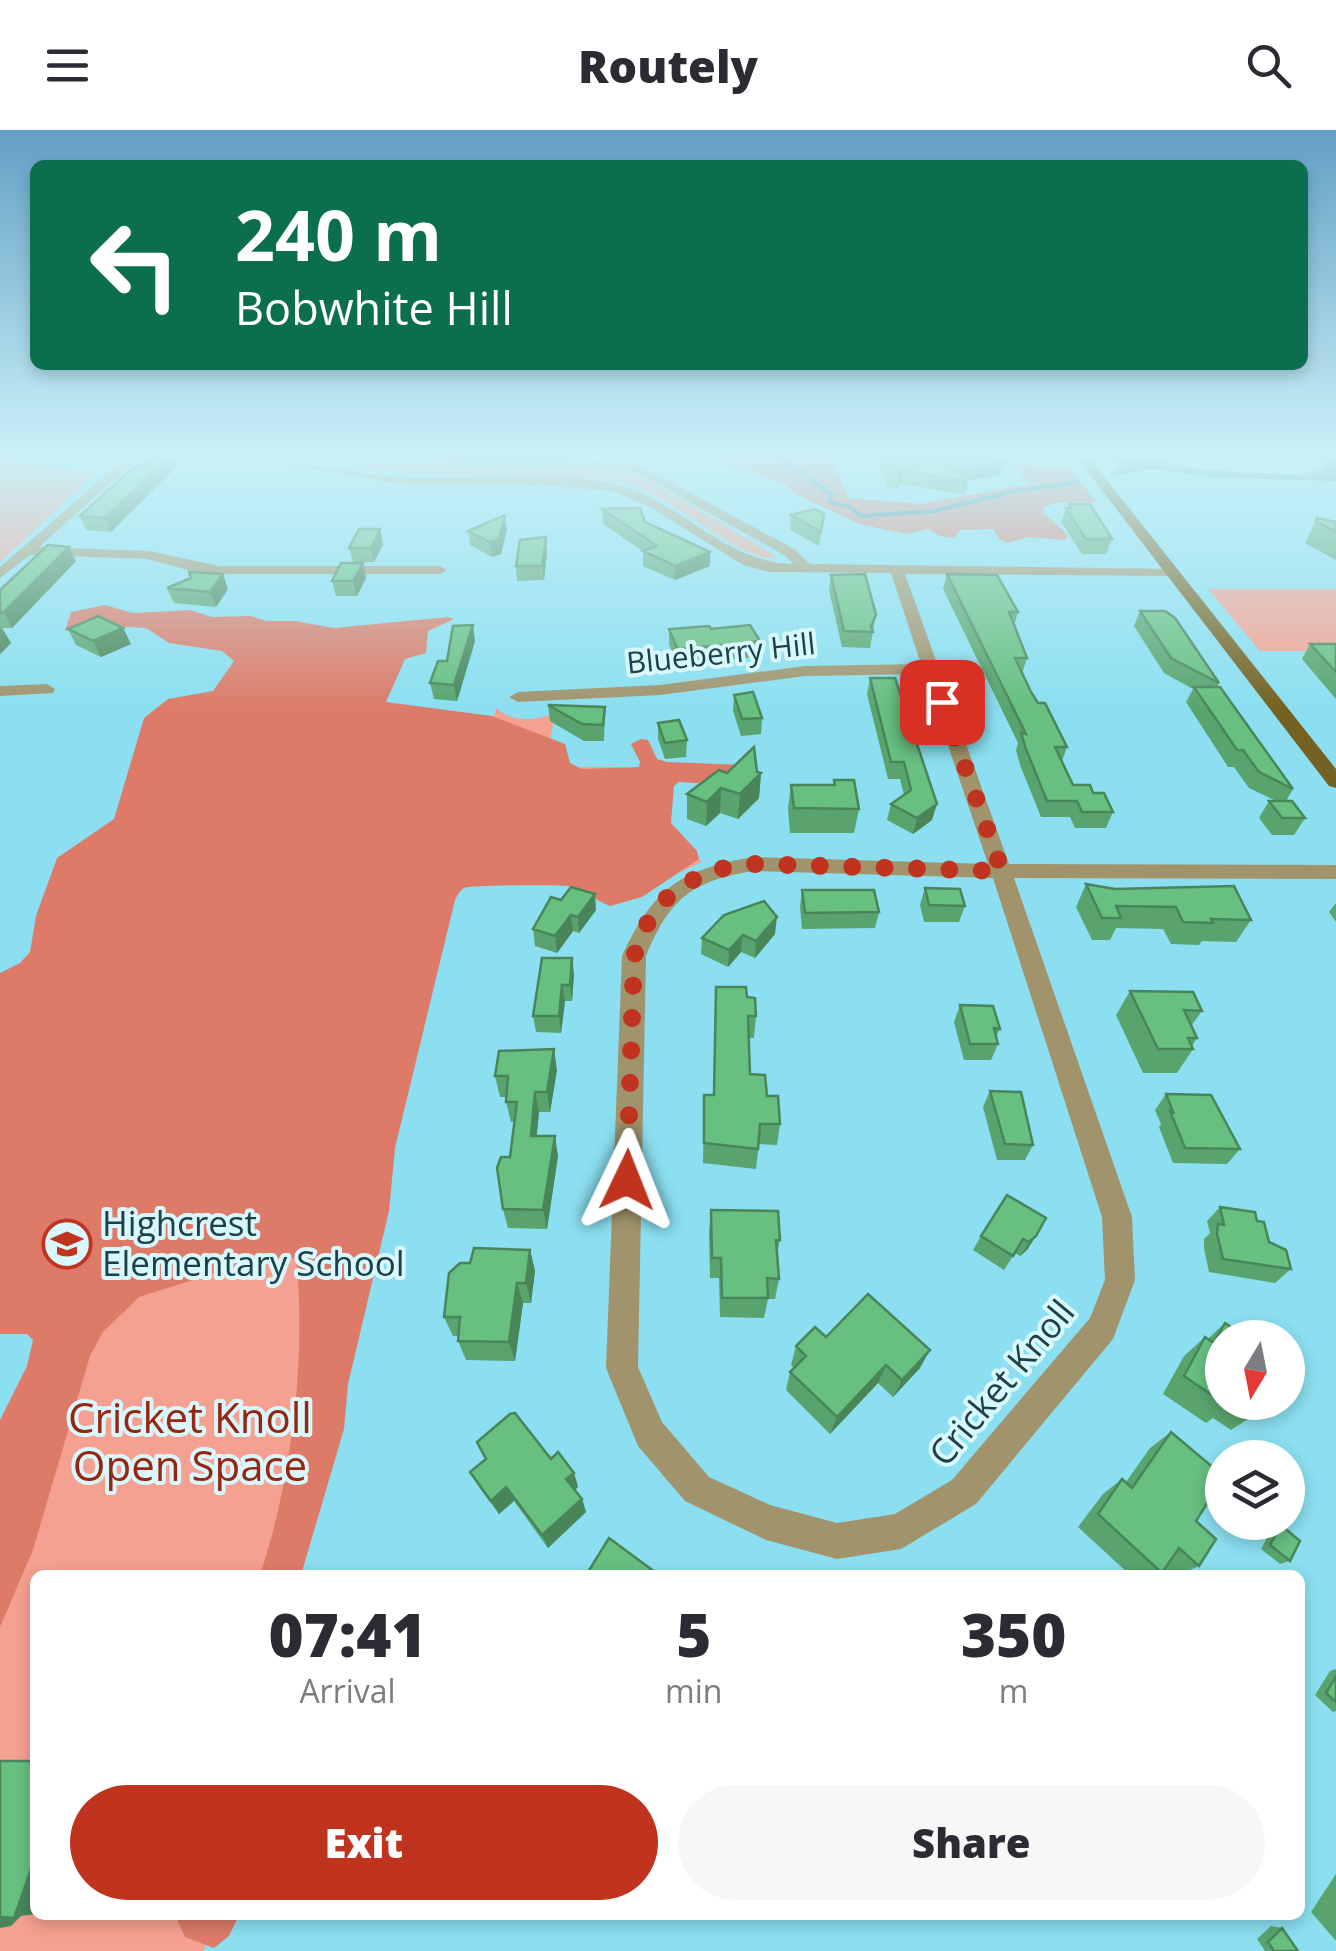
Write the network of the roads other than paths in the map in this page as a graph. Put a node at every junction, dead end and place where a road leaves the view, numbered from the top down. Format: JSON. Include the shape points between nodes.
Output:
{"nodes":[{"id":1,"x":38,"y":539,"type":"edge"},
{"id":2,"x":707,"y":539,"type":"edge"},
{"id":3,"x":765,"y":539,"type":"edge"},
{"id":4,"x":1145,"y":539,"type":"edge"},
{"id":5,"x":24,"y":551,"type":"junction"},
{"id":6,"x":806,"y":569,"type":"junction"},
{"id":7,"x":440,"y":570,"type":"dead end"},
{"id":8,"x":897,"y":571,"type":"junction"},
{"id":9,"x":1170,"y":572,"type":"junction"},
{"id":10,"x":0,"y":574,"type":"edge"},
{"id":11,"x":930,"y":669,"type":"junction"},
{"id":12,"x":47,"y":689,"type":"dead end"},
{"id":13,"x":0,"y":692,"type":"edge"},
{"id":14,"x":518,"y":696,"type":"dead end"},
{"id":15,"x":1336,"y":782,"type":"edge"},
{"id":16,"x":1002,"y":871,"type":"junction"},
{"id":17,"x":1336,"y":872,"type":"edge"}],
"edges":[{"from":1,"to":5,"type":"street"},
{"from":2,"to":6,"type":"street","via":[[745,564]]},
{"from":3,"to":6,"type":"street"},
{"from":4,"to":9,"type":"main road"},
{"from":5,"to":7,"type":"street","via":[[149,554],[219,570]]},
{"from":5,"to":10,"type":"street"},
{"from":6,"to":8,"type":"street"},
{"from":8,"to":9,"type":"street"},
{"from":8,"to":11,"type":"street"},
{"from":9,"to":15,"type":"main road"},
{"from":11,"to":14,"type":"street","name":"Blueberry Hill","via":[[805,671],[660,690]]},
{"from":11,"to":16,"type":"street"},
{"from":12,"to":13,"type":"street"},
{"from":16,"to":16,"type":"street","name":"Cricket Knoll","via":[[754,864],[712,870],[674,890],[650,917],[634,956],[622,1368],[650,1434],[697,1488],[766,1522],[837,1541],[901,1532],[964,1492],[1102,1328],[1120,1280],[1117,1216]]},
{"from":16,"to":17,"type":"street","name":"Cricket Knoll"}]}
